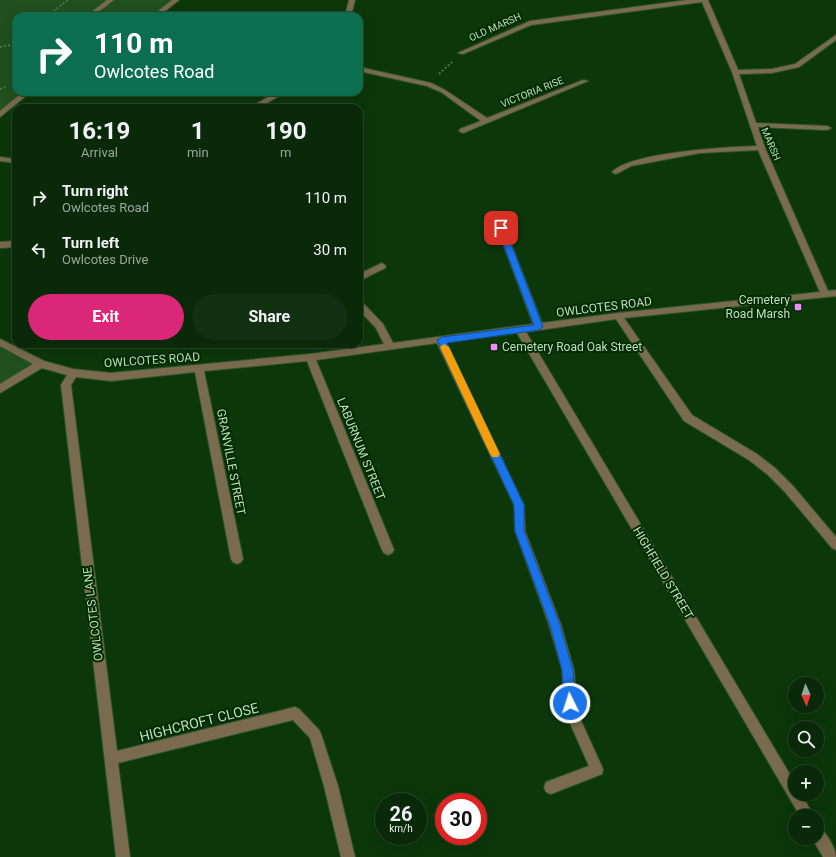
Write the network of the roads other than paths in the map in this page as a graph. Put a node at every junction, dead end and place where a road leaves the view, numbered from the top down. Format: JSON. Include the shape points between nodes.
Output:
{"nodes":[{"id":1,"x":111,"y":0,"type":"edge"},
{"id":2,"x":176,"y":0,"type":"edge"},
{"id":3,"x":352,"y":0,"type":"edge"},
{"id":4,"x":701,"y":0,"type":"edge"},
{"id":5,"x":704,"y":0,"type":"edge"},
{"id":6,"x":94,"y":12,"type":"edge"},
{"id":7,"x":161,"y":12,"type":"edge"},
{"id":8,"x":349,"y":12,"type":"edge"},
{"id":9,"x":836,"y":37,"type":"edge"},
{"id":10,"x":460,"y":53,"type":"road end"},
{"id":11,"x":363,"y":70,"type":"edge"},
{"id":12,"x":735,"y":72,"type":"junction"},
{"id":13,"x":585,"y":81,"type":"dead end"},
{"id":14,"x":22,"y":96,"type":"edge"},
{"id":15,"x":275,"y":96,"type":"edge"},
{"id":16,"x":13,"y":104,"type":"edge"},
{"id":17,"x":260,"y":104,"type":"edge"},
{"id":18,"x":12,"y":105,"type":"edge"},
{"id":19,"x":0,"y":115,"type":"edge"},
{"id":20,"x":486,"y":121,"type":"junction"},
{"id":21,"x":752,"y":125,"type":"junction"},
{"id":22,"x":827,"y":128,"type":"dead end"},
{"id":23,"x":462,"y":131,"type":"dead end"},
{"id":24,"x":762,"y":148,"type":"junction"},
{"id":25,"x":0,"y":159,"type":"edge"},
{"id":26,"x":12,"y":160,"type":"edge"},
{"id":27,"x":616,"y":172,"type":"dead end"},
{"id":28,"x":501,"y":228,"type":"dead end"},
{"id":29,"x":12,"y":244,"type":"edge"},
{"id":30,"x":0,"y":245,"type":"edge"},
{"id":31,"x":382,"y":266,"type":"dead end"},
{"id":32,"x":363,"y":276,"type":"edge"},
{"id":33,"x":825,"y":293,"type":"junction"},
{"id":34,"x":836,"y":293,"type":"edge"},
{"id":35,"x":363,"y":308,"type":"edge"},
{"id":36,"x":618,"y":316,"type":"junction"},
{"id":37,"x":539,"y":327,"type":"junction"},
{"id":38,"x":520,"y":330,"type":"junction"},
{"id":39,"x":442,"y":340,"type":"junction"},
{"id":40,"x":0,"y":342,"type":"edge"},
{"id":41,"x":390,"y":347,"type":"junction"},
{"id":42,"x":310,"y":357,"type":"junction"},
{"id":43,"x":41,"y":364,"type":"junction"},
{"id":44,"x":199,"y":369,"type":"junction"},
{"id":45,"x":73,"y":373,"type":"junction"},
{"id":46,"x":0,"y":389,"type":"edge"},
{"id":47,"x":836,"y":545,"type":"edge"},
{"id":48,"x":388,"y":550,"type":"dead end"},
{"id":49,"x":237,"y":559,"type":"dead end"},
{"id":50,"x":110,"y":759,"type":"junction"},
{"id":51,"x":551,"y":787,"type":"dead end"},
{"id":52,"x":803,"y":809,"type":"edge"},
{"id":53,"x":824,"y":845,"type":"edge"},
{"id":54,"x":123,"y":857,"type":"edge"},
{"id":55,"x":348,"y":857,"type":"edge"},
{"id":56,"x":831,"y":857,"type":"edge"}],
"edges":[{"from":1,"to":6,"type":"street"},
{"from":2,"to":7,"type":"street"},
{"from":3,"to":8,"type":"street"},
{"from":4,"to":10,"type":"street","name":"OLD MARSH","via":[[530,23]]},
{"from":5,"to":12,"type":"street","name":"MARSH"},
{"from":9,"to":12,"type":"street","via":[[797,66],[772,71]]},
{"from":11,"to":20,"type":"street","via":[[428,84],[443,91]]},
{"from":12,"to":21,"type":"street","name":"MARSH"},
{"from":13,"to":20,"type":"street","name":"VICTORIA RISE"},
{"from":14,"to":16,"type":"street"},
{"from":15,"to":17,"type":"street"},
{"from":18,"to":19,"type":"street"},
{"from":20,"to":23,"type":"street","name":"VICTORIA RISE"},
{"from":21,"to":22,"type":"street"},
{"from":21,"to":24,"type":"street","name":"MARSH"},
{"from":24,"to":27,"type":"street","via":[[700,151],[629,164]]},
{"from":24,"to":33,"type":"street","name":"MARSH"},
{"from":25,"to":26,"type":"street"},
{"from":28,"to":37,"type":"street"},
{"from":29,"to":30,"type":"street"},
{"from":31,"to":32,"type":"street"},
{"from":33,"to":34,"type":"street","name":"OWLCOTES ROAD"},
{"from":33,"to":36,"type":"street","name":"OWLCOTES ROAD"},
{"from":35,"to":41,"type":"street","via":[[380,326]]},
{"from":36,"to":37,"type":"street","name":"OWLCOTES ROAD"},
{"from":36,"to":47,"type":"street","via":[[688,418],[752,456],[771,471]]},
{"from":37,"to":38,"type":"street","name":"OWLCOTES ROAD"},
{"from":38,"to":39,"type":"street","name":"OWLCOTES ROAD"},
{"from":38,"to":52,"type":"street","name":"HIGHFIELD STREET"},
{"from":39,"to":41,"type":"street","name":"OWLCOTES ROAD"},
{"from":39,"to":51,"type":"street","via":[[519,505],[520,531],[555,625],[568,670],[571,712],[597,769]]},
{"from":40,"to":43,"type":"street","name":"OWLCOTES ROAD"},
{"from":41,"to":42,"type":"street","name":"OWLCOTES ROAD"},
{"from":42,"to":44,"type":"street","name":"OWLCOTES ROAD"},
{"from":42,"to":48,"type":"street","name":"LABURNUM STREET"},
{"from":43,"to":45,"type":"street","name":"OWLCOTES ROAD"},
{"from":43,"to":46,"type":"street"},
{"from":44,"to":45,"type":"street","name":"OWLCOTES ROAD","via":[[111,377]]},
{"from":44,"to":49,"type":"street","name":"GRANVILLE STREET"},
{"from":45,"to":50,"type":"street","name":"OWLCOTES LANE","via":[[66,385]]},
{"from":50,"to":54,"type":"street","name":"OWLCOTES LANE"},
{"from":50,"to":55,"type":"street","name":"HIGHCROFT CLOSE","via":[[295,713],[315,734]]},
{"from":53,"to":56,"type":"street"}]}
